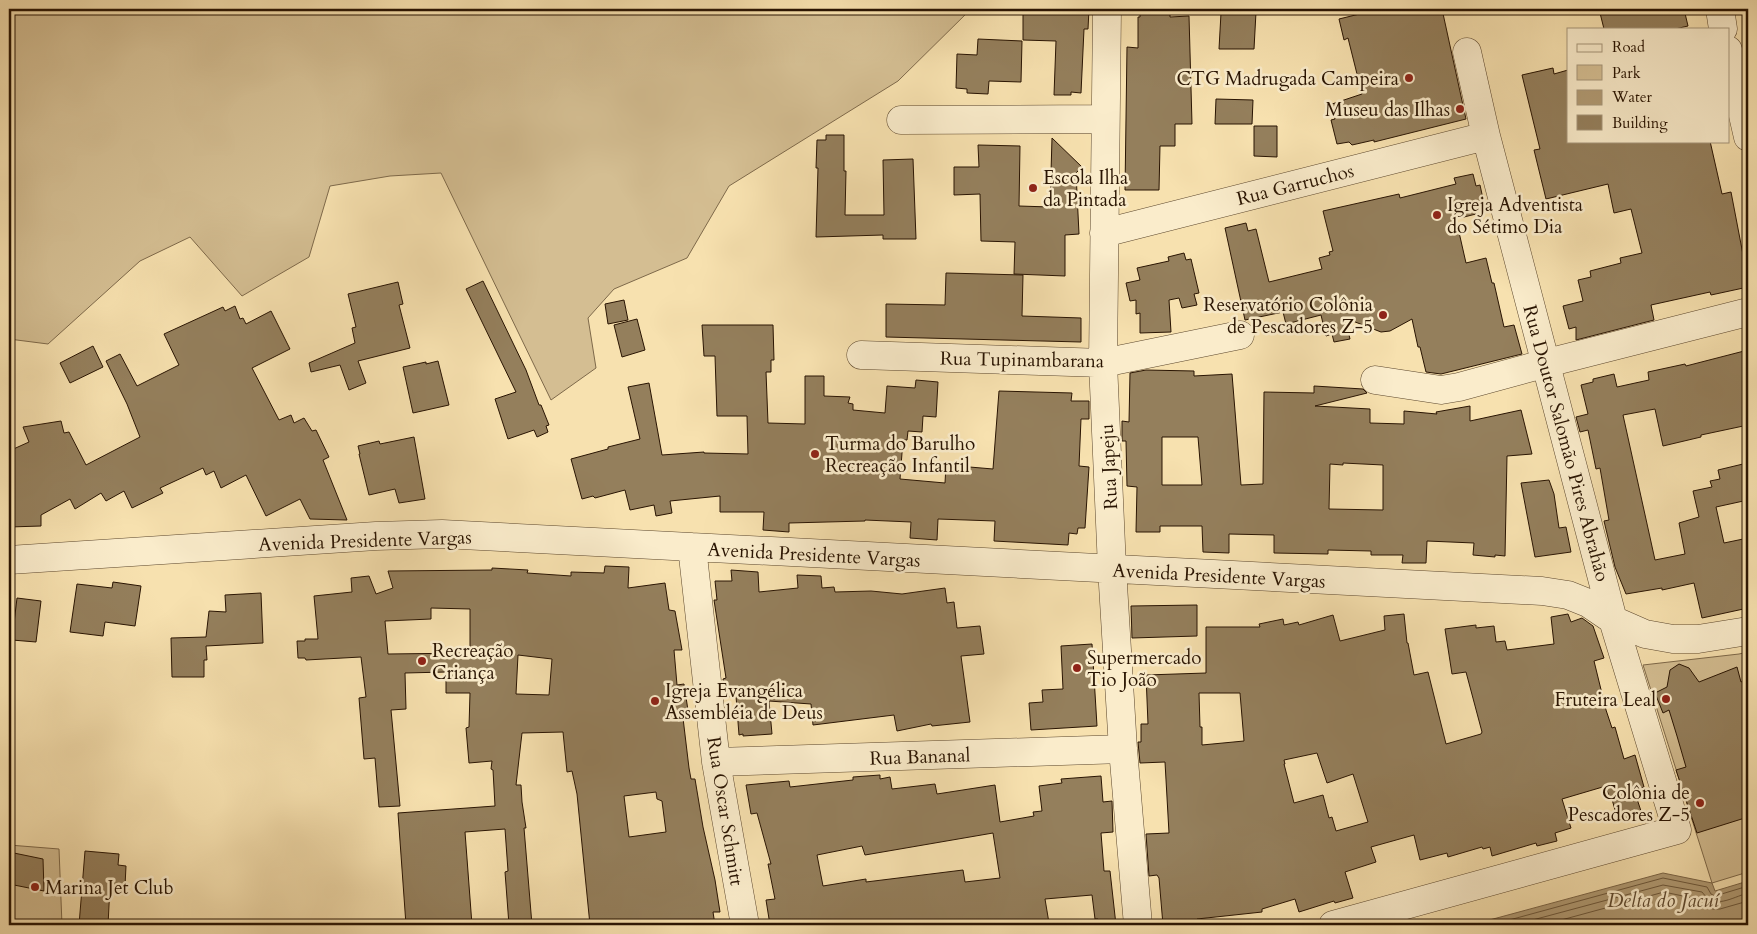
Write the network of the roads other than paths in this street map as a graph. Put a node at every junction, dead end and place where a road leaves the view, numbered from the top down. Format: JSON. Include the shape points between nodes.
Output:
{"nodes":[{"id":1,"x":1107,"y":9,"type":"edge"},
{"id":2,"x":1720,"y":9,"type":"edge"},
{"id":3,"x":1723,"y":28,"type":"edge"},
{"id":4,"x":1467,"y":52,"type":"dead end"},
{"id":5,"x":1730,"y":59,"type":"edge"},
{"id":6,"x":1105,"y":119,"type":"junction"},
{"id":7,"x":901,"y":120,"type":"dead end"},
{"id":8,"x":1486,"y":136,"type":"junction"},
{"id":9,"x":1748,"y":137,"type":"edge"},
{"id":10,"x":1104,"y":233,"type":"junction"},
{"id":11,"x":1748,"y":312,"type":"edge"},
{"id":12,"x":1240,"y":335,"type":"dead end"},
{"id":13,"x":861,"y":355,"type":"dead end"},
{"id":14,"x":1103,"y":363,"type":"junction"},
{"id":15,"x":1547,"y":363,"type":"junction"},
{"id":16,"x":1375,"y":380,"type":"dead end"},
{"id":17,"x":692,"y":547,"type":"junction"},
{"id":18,"x":9,"y":560,"type":"edge"},
{"id":19,"x":1112,"y":568,"type":"junction"},
{"id":20,"x":1613,"y":620,"type":"junction"},
{"id":21,"x":1748,"y":631,"type":"edge"},
{"id":22,"x":1123,"y":749,"type":"junction"},
{"id":23,"x":716,"y":762,"type":"junction"},
{"id":24,"x":745,"y":925,"type":"edge"},
{"id":25,"x":1138,"y":925,"type":"edge"},
{"id":26,"x":1334,"y":925,"type":"edge"}],
"edges":[{"from":1,"to":6,"type":"street","name":"Rua Japeju"},
{"from":2,"to":3,"type":"street"},
{"from":4,"to":8,"type":"street","name":"Rua Doutor Salomão Pires Abrahão"},
{"from":5,"to":9,"type":"street"},
{"from":6,"to":7,"type":"street"},
{"from":6,"to":10,"type":"street","name":"Rua Japeju"},
{"from":8,"to":10,"type":"street","name":"Rua Garruchos"},
{"from":8,"to":15,"type":"street","name":"Rua Doutor Salomão Pires Abrahão"},
{"from":10,"to":14,"type":"street","name":"Rua Japeju"},
{"from":11,"to":15,"type":"street"},
{"from":12,"to":14,"type":"street","name":"Rua Tupinambarana"},
{"from":13,"to":14,"type":"street","name":"Rua Tupinambarana"},
{"from":14,"to":19,"type":"street","name":"Rua Japeju"},
{"from":15,"to":16,"type":"street","via":[[1441,390]]},
{"from":15,"to":20,"type":"street","name":"Rua Doutor Salomão Pires Abrahão"},
{"from":17,"to":18,"type":"street","name":"Avenida Presidente Vargas","via":[[442,534]]},
{"from":17,"to":19,"type":"street","name":"Avenida Presidente Vargas"},
{"from":17,"to":23,"type":"street","name":"Rua Oscar Schmitt"},
{"from":19,"to":20,"type":"street","name":"Avenida Presidente Vargas","via":[[1542,591],[1568,595],[1588,603]]},
{"from":19,"to":22,"type":"street","name":"Rua Japeju"},
{"from":20,"to":21,"type":"street","name":"Avenida Presidente Vargas","via":[[1645,634],[1673,639],[1698,639]]},
{"from":20,"to":26,"type":"street","name":"Rua Doutor Salomão Pires Abrahão","via":[[1677,830]]},
{"from":22,"to":23,"type":"street","name":"Rua Bananal"},
{"from":22,"to":25,"type":"street","name":"Rua Japeju"},
{"from":23,"to":24,"type":"street","name":"Rua Oscar Schmitt"}]}
